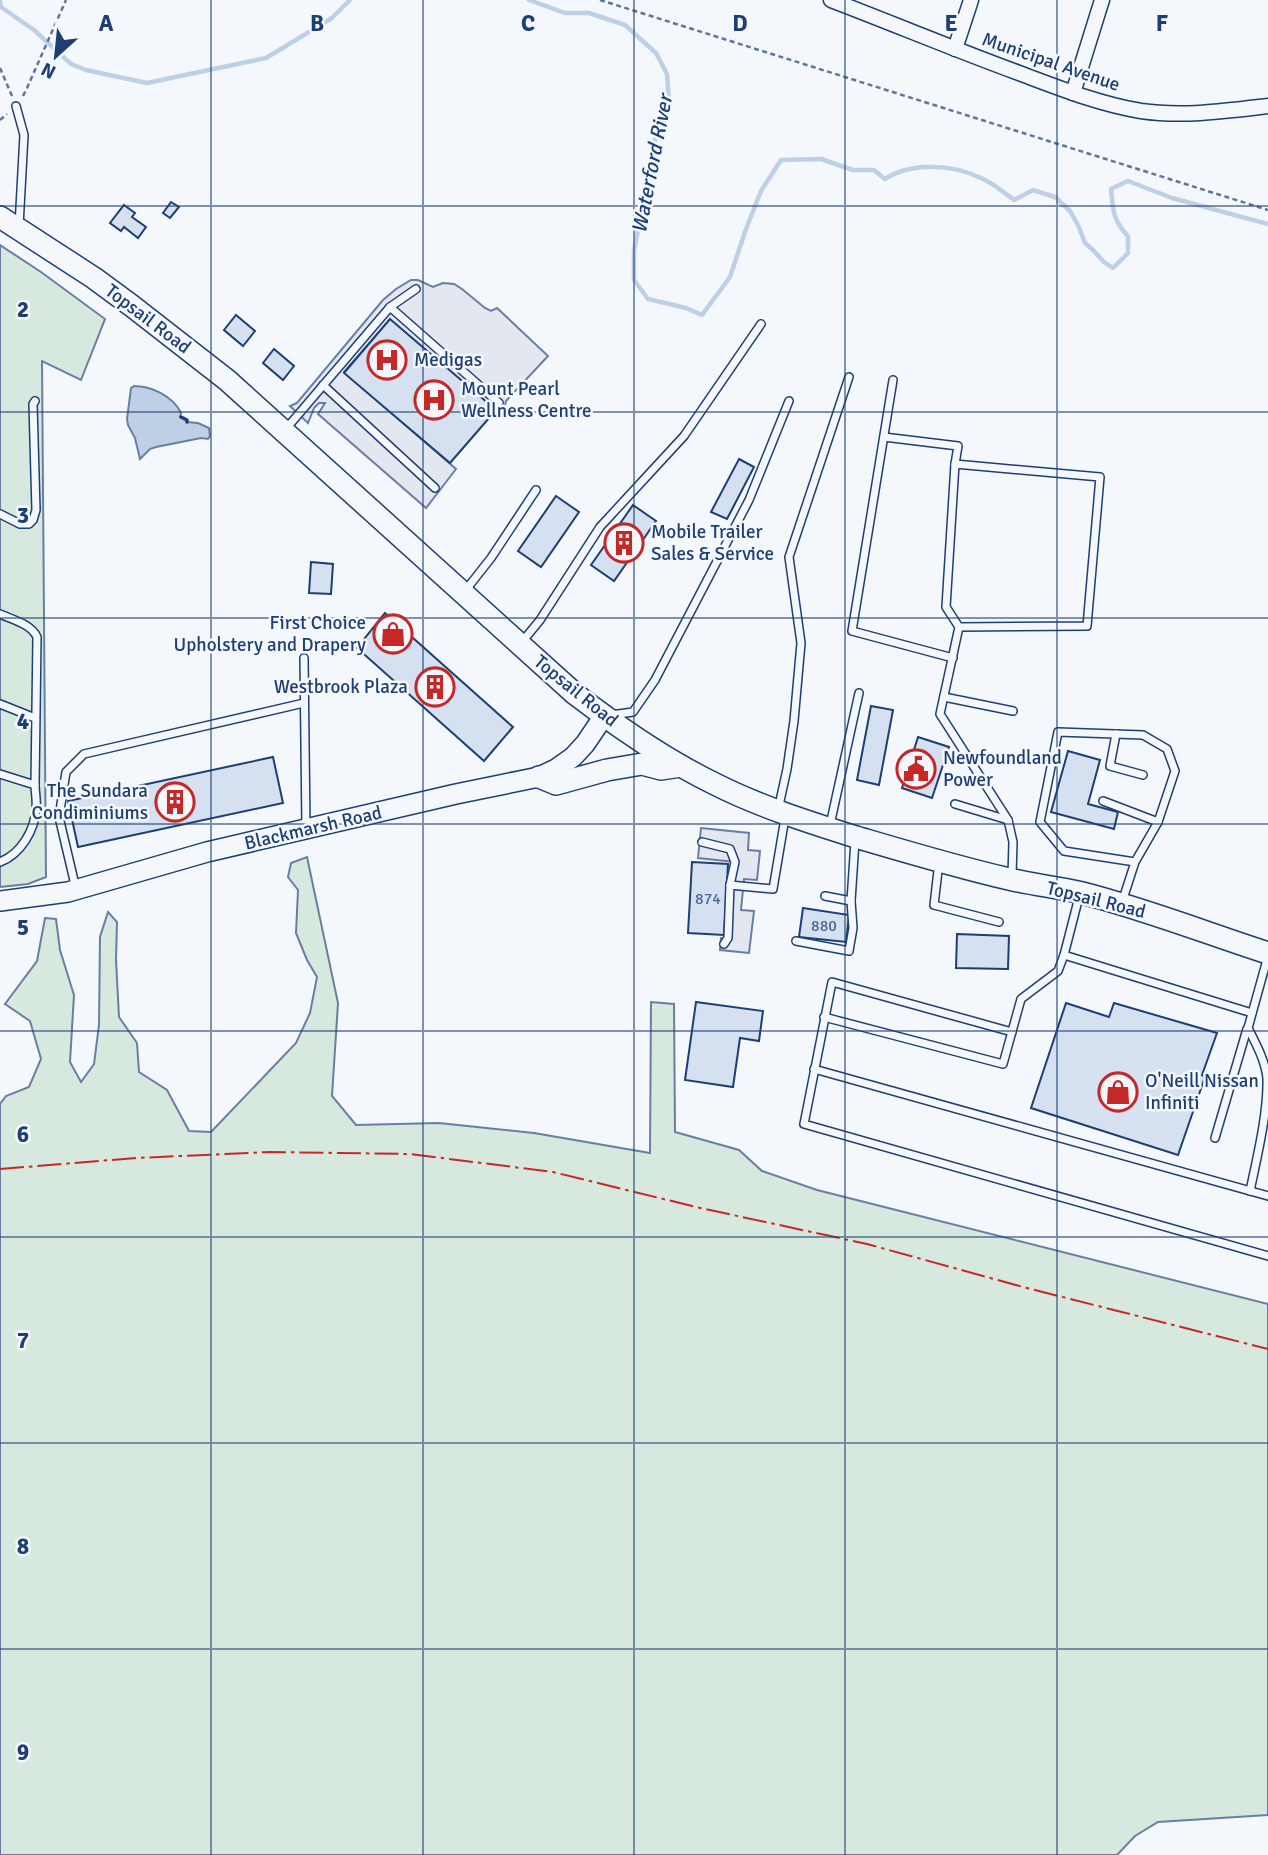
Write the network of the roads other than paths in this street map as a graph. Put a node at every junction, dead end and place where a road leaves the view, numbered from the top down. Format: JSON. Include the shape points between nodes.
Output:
{"nodes":[{"id":1,"x":831,"y":0,"type":"edge"},
{"id":2,"x":971,"y":0,"type":"edge"},
{"id":3,"x":1102,"y":0,"type":"edge"},
{"id":4,"x":854,"y":4,"type":"edge"},
{"id":5,"x":955,"y":49,"type":"junction"},
{"id":6,"x":1073,"y":93,"type":"junction"},
{"id":7,"x":16,"y":106,"type":"road end"},
{"id":8,"x":1268,"y":106,"type":"edge"},
{"id":9,"x":0,"y":217,"type":"edge"},
{"id":10,"x":19,"y":229,"type":"junction"},
{"id":11,"x":416,"y":289,"type":"dead end"},
{"id":12,"x":390,"y":307,"type":"junction"},
{"id":13,"x":761,"y":324,"type":"dead end"},
{"id":14,"x":849,"y":377,"type":"dead end"},
{"id":15,"x":893,"y":380,"type":"dead end"},
{"id":16,"x":323,"y":385,"type":"junction"},
{"id":17,"x":35,"y":401,"type":"dead end"},
{"id":18,"x":789,"y":401,"type":"dead end"},
{"id":19,"x":499,"y":403,"type":"dead end"},
{"id":20,"x":285,"y":431,"type":"junction"},
{"id":21,"x":884,"y":438,"type":"junction"},
{"id":22,"x":955,"y":464,"type":"junction"},
{"id":23,"x":435,"y":488,"type":"dead end"},
{"id":24,"x":536,"y":489,"type":"dead end"},
{"id":25,"x":0,"y":514,"type":"edge"},
{"id":26,"x":463,"y":594,"type":"junction"},
{"id":27,"x":0,"y":614,"type":"edge"},
{"id":28,"x":960,"y":627,"type":"junction"},
{"id":29,"x":520,"y":645,"type":"junction"},
{"id":30,"x":304,"y":658,"type":"dead end"},
{"id":31,"x":953,"y":658,"type":"junction"},
{"id":32,"x":859,"y":693,"type":"dead end"},
{"id":33,"x":944,"y":697,"type":"junction"},
{"id":34,"x":304,"y":703,"type":"junction"},
{"id":35,"x":0,"y":704,"type":"edge"},
{"id":36,"x":1013,"y":710,"type":"dead end"},
{"id":37,"x":604,"y":716,"type":"junction"},
{"id":38,"x":35,"y":718,"type":"junction"},
{"id":39,"x":1116,"y":734,"type":"junction"},
{"id":40,"x":681,"y":766,"type":"junction"},
{"id":41,"x":0,"y":774,"type":"edge"},
{"id":42,"x":1143,"y":775,"type":"dead end"},
{"id":43,"x":539,"y":777,"type":"junction"},
{"id":44,"x":35,"y":785,"type":"junction"},
{"id":45,"x":1103,"y":800,"type":"dead end"},
{"id":46,"x":955,"y":804,"type":"dead end"},
{"id":47,"x":782,"y":812,"type":"junction"},
{"id":48,"x":1008,"y":820,"type":"junction"},
{"id":49,"x":1158,"y":822,"type":"junction"},
{"id":50,"x":306,"y":829,"type":"junction"},
{"id":51,"x":830,"y":829,"type":"junction"},
{"id":52,"x":855,"y":836,"type":"junction"},
{"id":53,"x":702,"y":842,"type":"dead end"},
{"id":54,"x":0,"y":862,"type":"edge"},
{"id":55,"x":939,"y":862,"type":"junction"},
{"id":56,"x":1135,"y":862,"type":"junction"},
{"id":57,"x":1012,"y":880,"type":"junction"},
{"id":58,"x":730,"y":885,"type":"junction"},
{"id":59,"x":76,"y":890,"type":"junction"},
{"id":60,"x":1081,"y":893,"type":"junction"},
{"id":61,"x":825,"y":895,"type":"dead end"},
{"id":62,"x":0,"y":901,"type":"edge"},
{"id":63,"x":851,"y":901,"type":"junction"},
{"id":64,"x":1121,"y":905,"type":"junction"},
{"id":65,"x":999,"y":922,"type":"dead end"},
{"id":66,"x":796,"y":941,"type":"dead end"},
{"id":67,"x":724,"y":944,"type":"dead end"},
{"id":68,"x":1268,"y":955,"type":"edge"},
{"id":69,"x":1064,"y":956,"type":"junction"},
{"id":70,"x":1252,"y":1013,"type":"junction"},
{"id":71,"x":824,"y":1017,"type":"junction"},
{"id":72,"x":1248,"y":1028,"type":"junction"},
{"id":73,"x":1012,"y":1032,"type":"junction"},
{"id":74,"x":814,"y":1069,"type":"junction"},
{"id":75,"x":1214,"y":1138,"type":"dead end"},
{"id":76,"x":1250,"y":1191,"type":"junction"},
{"id":77,"x":1268,"y":1196,"type":"edge"},
{"id":78,"x":1268,"y":1256,"type":"edge"}],
"edges":[{"from":1,"to":4,"type":"street","name":"Municipal Avenue"},
{"from":2,"to":5,"type":"street"},
{"from":3,"to":6,"type":"street"},
{"from":4,"to":5,"type":"street","name":"Municipal Avenue"},
{"from":5,"to":6,"type":"street","name":"Municipal Avenue"},
{"from":6,"to":8,"type":"street","name":"Municipal Avenue","via":[[1163,113]]},
{"from":7,"to":10,"type":"lane","via":[[24,135]]},
{"from":9,"to":10,"type":"main road","name":"Topsail Road"},
{"from":10,"to":20,"type":"main road","name":"Topsail Road","via":[[166,331]]},
{"from":11,"to":12,"type":"lane"},
{"from":12,"to":16,"type":"lane"},
{"from":12,"to":19,"type":"lane"},
{"from":13,"to":29,"type":"lane","via":[[684,436],[600,527]]},
{"from":14,"to":47,"type":"lane","via":[[789,557],[801,643]]},
{"from":15,"to":21,"type":"lane"},
{"from":16,"to":20,"type":"lane"},
{"from":16,"to":23,"type":"lane"},
{"from":17,"to":25,"type":"lane","via":[[34,517],[23,525]]},
{"from":18,"to":37,"type":"lane","via":[[749,500],[655,680],[633,712]]},
{"from":20,"to":26,"type":"main road","name":"Topsail Road"},
{"from":21,"to":22,"type":"lane","via":[[958,446]]},
{"from":21,"to":31,"type":"lane","via":[[852,631]]},
{"from":22,"to":28,"type":"lane","via":[[946,607]]},
{"from":22,"to":28,"type":"lane","via":[[1100,477],[1087,626]]},
{"from":24,"to":26,"type":"lane"},
{"from":26,"to":29,"type":"main road","name":"Topsail Road"},
{"from":27,"to":38,"type":"lane","via":[[35,634]]},
{"from":28,"to":31,"type":"lane"},
{"from":29,"to":37,"type":"main road","name":"Topsail Road"},
{"from":30,"to":34,"type":"lane"},
{"from":31,"to":33,"type":"lane"},
{"from":32,"to":51,"type":"lane"},
{"from":33,"to":36,"type":"lane"},
{"from":33,"to":48,"type":"lane","via":[[940,714]]},
{"from":34,"to":50,"type":"lane"},
{"from":34,"to":59,"type":"lane","via":[[84,754],[66,772],[59,817]]},
{"from":35,"to":38,"type":"lane"},
{"from":37,"to":40,"type":"main road","name":"Topsail Road"},
{"from":37,"to":43,"type":"main road","name":"Blackmarsh Road","via":[[573,757]]},
{"from":38,"to":44,"type":"lane"},
{"from":39,"to":42,"type":"lane","via":[[1110,766]]},
{"from":39,"to":49,"type":"lane","via":[[1143,735],[1167,749],[1175,771]]},
{"from":39,"to":56,"type":"lane","via":[[1058,732],[1040,822],[1064,851]]},
{"from":40,"to":43,"type":"main road","via":[[661,769],[642,764],[607,769],[556,784]]},
{"from":40,"to":47,"type":"main road","name":"Topsail Road"},
{"from":41,"to":44,"type":"lane"},
{"from":43,"to":50,"type":"main road","name":"Blackmarsh Road"},
{"from":44,"to":54,"type":"lane","via":[[36,808],[27,837],[15,854]]},
{"from":45,"to":49,"type":"lane"},
{"from":46,"to":48,"type":"lane"},
{"from":47,"to":51,"type":"main road","name":"Topsail Road"},
{"from":47,"to":58,"type":"lane","via":[[774,889]]},
{"from":48,"to":57,"type":"lane","via":[[1013,842]]},
{"from":49,"to":56,"type":"lane"},
{"from":50,"to":59,"type":"main road","name":"Blackmarsh Road"},
{"from":51,"to":52,"type":"main road","name":"Topsail Road"},
{"from":52,"to":55,"type":"main road","name":"Topsail Road"},
{"from":52,"to":63,"type":"lane"},
{"from":53,"to":58,"type":"lane","via":[[730,849],[735,862]]},
{"from":55,"to":57,"type":"main road","name":"Topsail Road"},
{"from":55,"to":65,"type":"lane","via":[[934,905]]},
{"from":56,"to":64,"type":"lane"},
{"from":57,"to":60,"type":"main road","name":"Topsail Road"},
{"from":58,"to":67,"type":"lane"},
{"from":59,"to":62,"type":"main road","name":"Blackmarsh Road"},
{"from":60,"to":64,"type":"main road","name":"Topsail Road"},
{"from":60,"to":69,"type":"lane"},
{"from":61,"to":63,"type":"lane"},
{"from":63,"to":66,"type":"lane","via":[[849,951]]},
{"from":64,"to":68,"type":"main road","name":"Topsail Road"},
{"from":68,"to":70,"type":"lane"},
{"from":69,"to":70,"type":"lane"},
{"from":69,"to":73,"type":"lane","via":[[1058,971],[1021,999]]},
{"from":70,"to":72,"type":"lane"},
{"from":71,"to":73,"type":"lane","via":[[1003,1064]]},
{"from":71,"to":73,"type":"lane","via":[[832,982]]},
{"from":71,"to":74,"type":"lane"},
{"from":72,"to":75,"type":"lane"},
{"from":72,"to":76,"type":"lane","via":[[1267,1078],[1265,1117]]},
{"from":74,"to":76,"type":"lane"},
{"from":74,"to":78,"type":"lane","via":[[804,1124]]},
{"from":76,"to":77,"type":"lane"}]}
